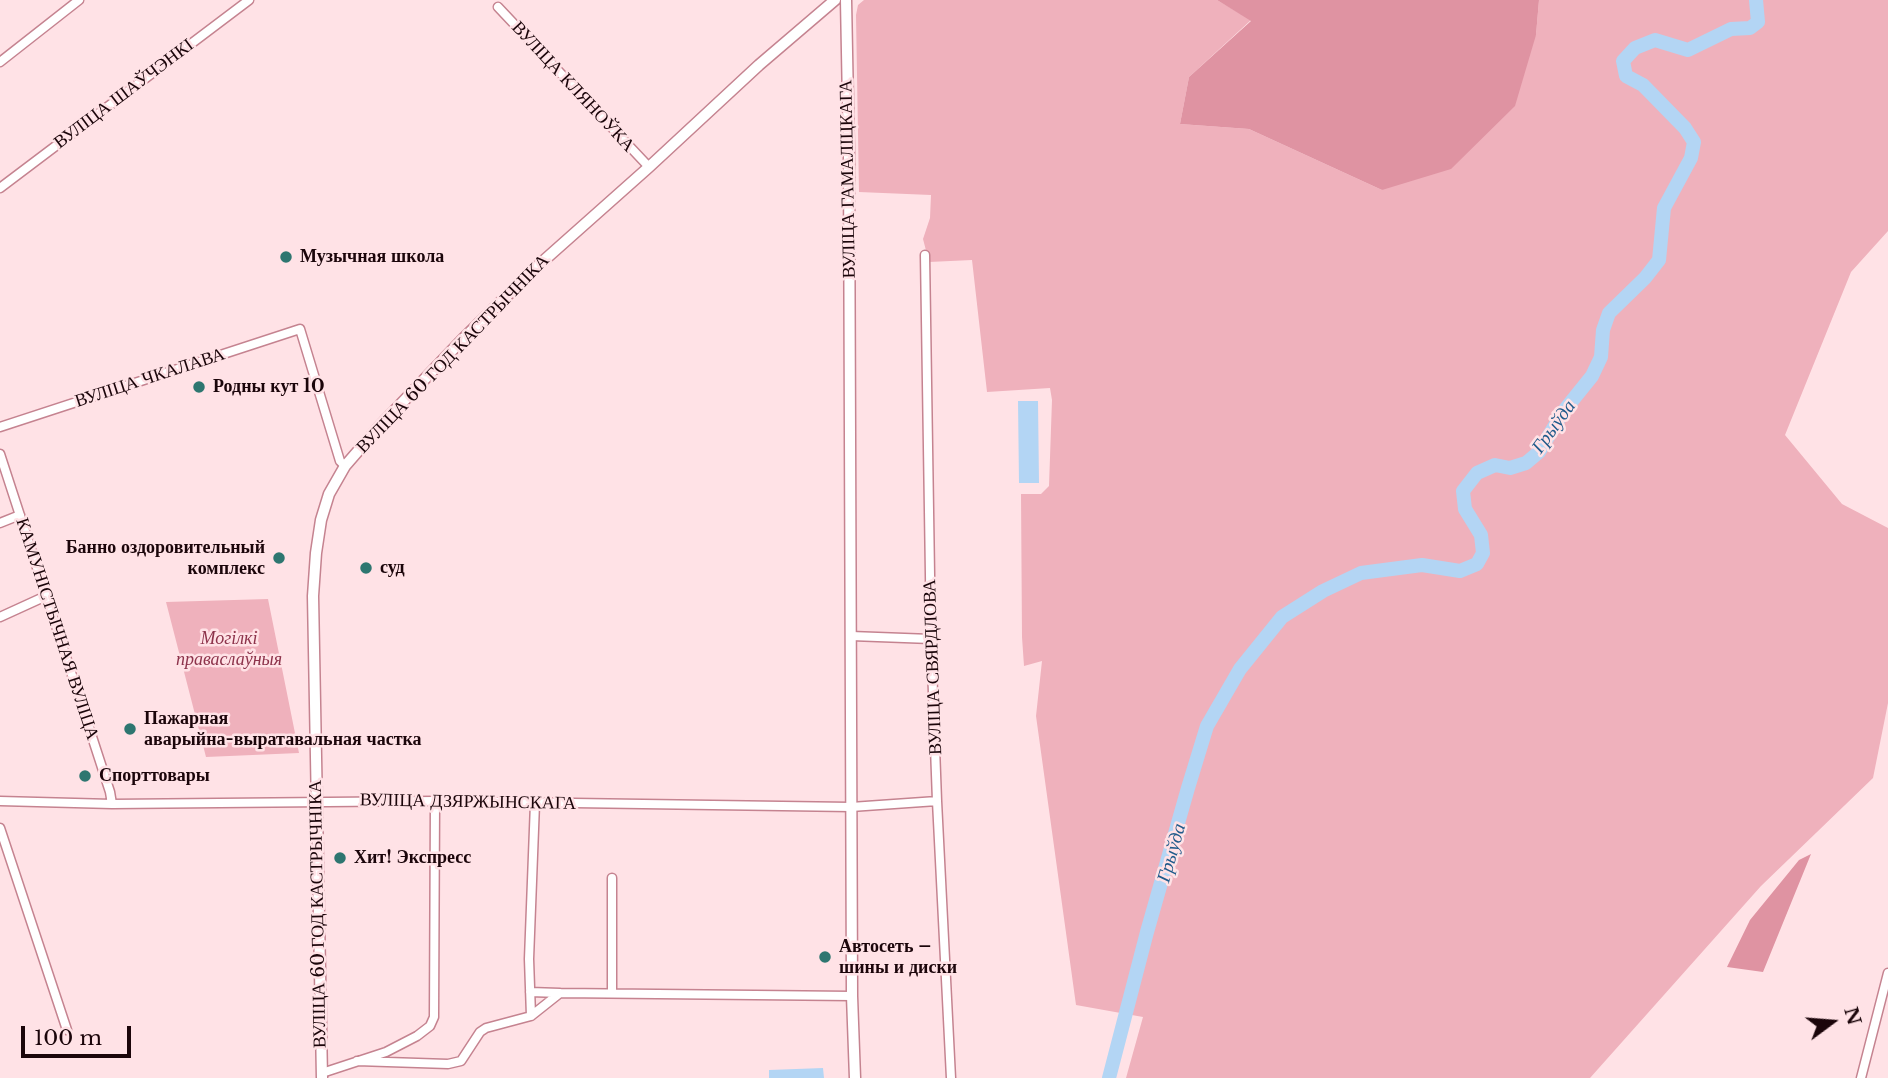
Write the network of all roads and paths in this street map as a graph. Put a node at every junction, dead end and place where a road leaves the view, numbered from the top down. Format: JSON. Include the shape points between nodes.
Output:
{"nodes":[{"id":1,"x":79,"y":0,"type":"edge"},
{"id":2,"x":249,"y":0,"type":"edge"},
{"id":3,"x":835,"y":0,"type":"edge"},
{"id":4,"x":846,"y":0,"type":"edge"},
{"id":5,"x":498,"y":7,"type":"dead end"},
{"id":6,"x":0,"y":62,"type":"edge"},
{"id":7,"x":649,"y":167,"type":"junction"},
{"id":8,"x":0,"y":188,"type":"edge"},
{"id":9,"x":926,"y":256,"type":"dead end"},
{"id":10,"x":0,"y":427,"type":"edge"},
{"id":11,"x":0,"y":454,"type":"edge"},
{"id":12,"x":345,"y":466,"type":"junction"},
{"id":13,"x":20,"y":515,"type":"junction"},
{"id":14,"x":0,"y":523,"type":"edge"},
{"id":15,"x":46,"y":596,"type":"junction"},
{"id":16,"x":0,"y":617,"type":"edge"},
{"id":17,"x":851,"y":636,"type":"junction"},
{"id":18,"x":931,"y":639,"type":"junction"},
{"id":19,"x":0,"y":801,"type":"edge"},
{"id":20,"x":316,"y":801,"type":"junction"},
{"id":21,"x":937,"y":801,"type":"junction"},
{"id":22,"x":435,"y":802,"type":"junction"},
{"id":23,"x":535,"y":803,"type":"junction"},
{"id":24,"x":112,"y":804,"type":"junction"},
{"id":25,"x":851,"y":807,"type":"junction"},
{"id":26,"x":0,"y":828,"type":"edge"},
{"id":27,"x":612,"y":878,"type":"dead end"},
{"id":28,"x":1888,"y":973,"type":"edge"},
{"id":29,"x":530,"y":992,"type":"junction"},
{"id":30,"x":611,"y":992,"type":"junction"},
{"id":31,"x":560,"y":993,"type":"junction"},
{"id":32,"x":852,"y":996,"type":"junction"},
{"id":33,"x":531,"y":1016,"type":"junction"},
{"id":34,"x":68,"y":1030,"type":"dead end"},
{"id":35,"x":357,"y":1061,"type":"junction"},
{"id":36,"x":322,"y":1076,"type":"edge"},
{"id":37,"x":855,"y":1078,"type":"edge"},
{"id":38,"x":951,"y":1078,"type":"edge"},
{"id":39,"x":1861,"y":1078,"type":"edge"}],
"edges":[{"from":1,"to":6,"type":"street"},
{"from":2,"to":8,"type":"street","name":"ВУЛІЦА ШАЎЧЭНКІ"},
{"from":3,"to":7,"type":"street","name":"ВУЛІЦА 60 ГОД КАСТРЫЧНІКА"},
{"from":4,"to":17,"type":"street","name":"ВУЛІЦА ГАМАЛІЦКАГА"},
{"from":5,"to":7,"type":"street","name":"ВУЛІЦА КЛЯНОЎКА"},
{"from":7,"to":12,"type":"street","name":"ВУЛІЦА 60 ГОД КАСТРЫЧНІКА","via":[[472,330]]},
{"from":9,"to":18,"type":"street","name":"ВУЛІЦА СВЯРДЛОВА"},
{"from":10,"to":12,"type":"street","name":"ВУЛІЦА ЧКАЛАВА","via":[[300,329]]},
{"from":11,"to":13,"type":"street","name":"КАМУНІСТЫЧНАЯ ВУЛІЦА"},
{"from":12,"to":20,"type":"street","name":"ВУЛІЦА 60 ГОД КАСТРЫЧНІКА","via":[[329,494],[316,553]]},
{"from":13,"to":14,"type":"street"},
{"from":13,"to":15,"type":"street","name":"КАМУНІСТЫЧНАЯ ВУЛІЦА"},
{"from":15,"to":16,"type":"street"},
{"from":15,"to":24,"type":"street","name":"КАМУНІСТЫЧНАЯ ВУЛІЦА"},
{"from":17,"to":18,"type":"street"},
{"from":17,"to":25,"type":"street"},
{"from":18,"to":21,"type":"street","name":"ВУЛІЦА СВЯРДЛОВА"},
{"from":19,"to":24,"type":"street","name":"ВУЛІЦА ДЗЯРЖЫНСКАГА"},
{"from":20,"to":22,"type":"street","name":"ВУЛІЦА ДЗЯРЖЫНСКАГА"},
{"from":20,"to":24,"type":"street","name":"ВУЛІЦА ДЗЯРЖЫНСКАГА"},
{"from":20,"to":36,"type":"street","name":"ВУЛІЦА 60 ГОД КАСТРЫЧНІКА"},
{"from":21,"to":25,"type":"street","name":"ВУЛІЦА ДЗЯРЖЫНСКАГА"},
{"from":21,"to":38,"type":"street","name":"ВУЛІЦА СВЯРДЛОВА"},
{"from":22,"to":23,"type":"street","name":"ВУЛІЦА ДЗЯРЖЫНСКАГА"},
{"from":22,"to":35,"type":"street","via":[[433,1017],[430,1026],[417,1036]]},
{"from":23,"to":25,"type":"street","name":"ВУЛІЦА ДЗЯРЖЫНСКАГА"},
{"from":23,"to":29,"type":"street"},
{"from":25,"to":32,"type":"street"},
{"from":26,"to":34,"type":"street"},
{"from":27,"to":30,"type":"street"},
{"from":28,"to":39,"type":"street"},
{"from":29,"to":31,"type":"street"},
{"from":29,"to":33,"type":"street"},
{"from":30,"to":31,"type":"street"},
{"from":30,"to":32,"type":"street"},
{"from":31,"to":33,"type":"street"},
{"from":32,"to":37,"type":"street"},
{"from":33,"to":35,"type":"street","via":[[486,1028],[461,1061]]},
{"from":35,"to":36,"type":"street"}]}
